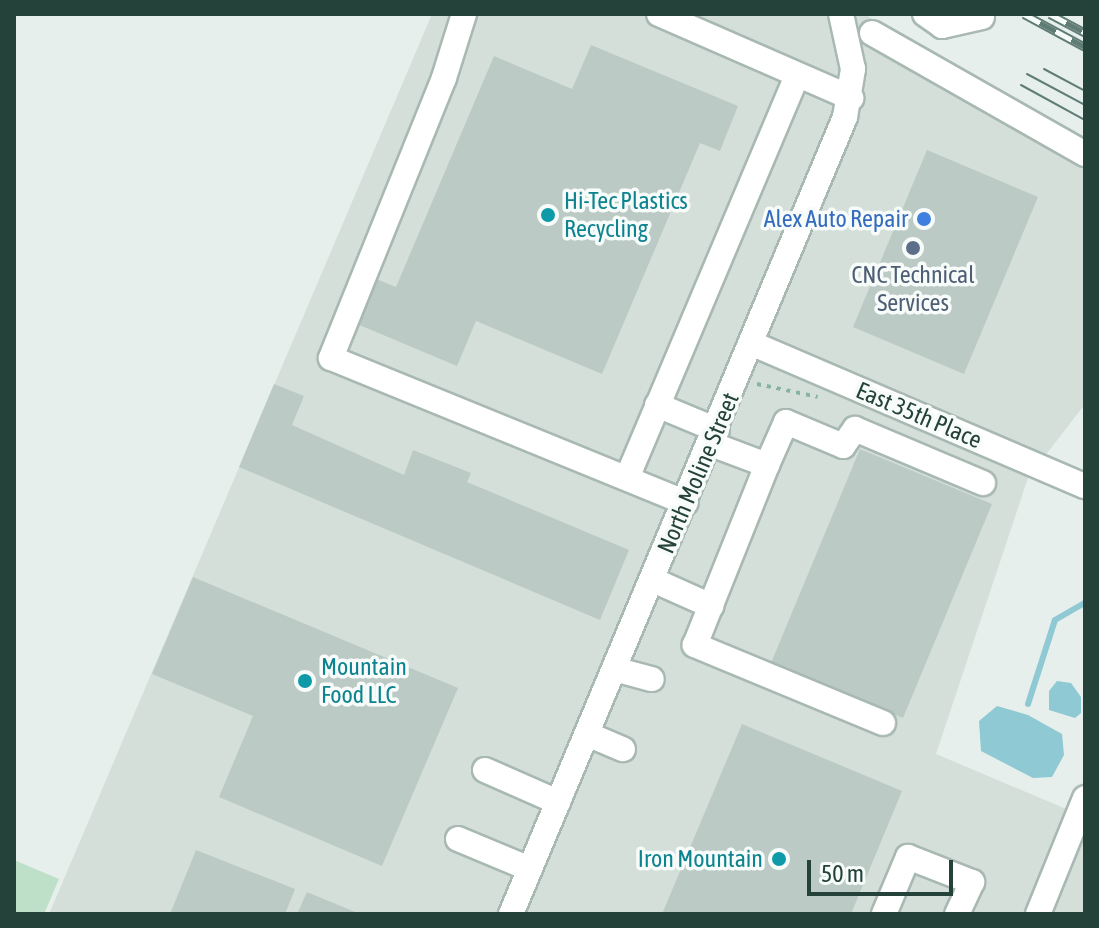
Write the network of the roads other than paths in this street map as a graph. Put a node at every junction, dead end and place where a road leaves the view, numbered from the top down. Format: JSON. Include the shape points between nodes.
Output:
{"nodes":[{"id":1,"x":464,"y":14,"type":"edge"},
{"id":2,"x":659,"y":14,"type":"edge"},
{"id":3,"x":925,"y":14,"type":"edge"},
{"id":4,"x":982,"y":17,"type":"dead end"},
{"id":5,"x":856,"y":22,"type":"edge"},
{"id":6,"x":797,"y":76,"type":"junction"},
{"id":7,"x":851,"y":98,"type":"junction"},
{"id":8,"x":1085,"y":154,"type":"edge"},
{"id":9,"x":753,"y":344,"type":"junction"},
{"id":10,"x":657,"y":405,"type":"junction"},
{"id":11,"x":714,"y":437,"type":"junction"},
{"id":12,"x":767,"y":465,"type":"junction"},
{"id":13,"x":627,"y":478,"type":"junction"},
{"id":14,"x":983,"y":483,"type":"dead end"},
{"id":15,"x":1085,"y":486,"type":"edge"},
{"id":16,"x":686,"y":503,"type":"junction"},
{"id":17,"x":653,"y":580,"type":"junction"},
{"id":18,"x":711,"y":606,"type":"junction"},
{"id":19,"x":614,"y":669,"type":"junction"},
{"id":20,"x":652,"y":679,"type":"dead end"},
{"id":21,"x":883,"y":723,"type":"dead end"},
{"id":22,"x":587,"y":734,"type":"junction"},
{"id":23,"x":623,"y":749,"type":"dead end"},
{"id":24,"x":485,"y":770,"type":"dead end"},
{"id":25,"x":1085,"y":798,"type":"edge"},
{"id":26,"x":558,"y":802,"type":"junction"},
{"id":27,"x":458,"y":839,"type":"dead end"},
{"id":28,"x":530,"y":869,"type":"junction"},
{"id":29,"x":511,"y":914,"type":"edge"},
{"id":30,"x":884,"y":914,"type":"edge"},
{"id":31,"x":957,"y":914,"type":"edge"},
{"id":32,"x":1038,"y":914,"type":"edge"}],
"edges":[{"from":1,"to":13,"type":"street","via":[[444,78],[331,358]]},
{"from":2,"to":6,"type":"street"},
{"from":3,"to":4,"type":"street","via":[[942,26]]},
{"from":5,"to":7,"type":"street","name":"North Moline Street"},
{"from":5,"to":8,"type":"street"},
{"from":6,"to":7,"type":"street"},
{"from":6,"to":10,"type":"street"},
{"from":7,"to":9,"type":"street","name":"North Moline Street"},
{"from":9,"to":11,"type":"street","name":"North Moline Street"},
{"from":9,"to":15,"type":"street","name":"East 35th Place"},
{"from":10,"to":11,"type":"street"},
{"from":10,"to":13,"type":"street"},
{"from":11,"to":12,"type":"street"},
{"from":11,"to":16,"type":"street","name":"North Moline Street"},
{"from":12,"to":14,"type":"street","via":[[786,422],[843,446],[855,429]]},
{"from":12,"to":18,"type":"street"},
{"from":13,"to":16,"type":"street"},
{"from":16,"to":17,"type":"street","name":"North Moline Street"},
{"from":17,"to":18,"type":"street"},
{"from":17,"to":19,"type":"street","name":"North Moline Street"},
{"from":18,"to":21,"type":"street","via":[[695,645]]},
{"from":19,"to":20,"type":"street"},
{"from":19,"to":22,"type":"street","name":"North Moline Street"},
{"from":22,"to":23,"type":"street"},
{"from":22,"to":26,"type":"street","name":"North Moline Street"},
{"from":24,"to":26,"type":"street"},
{"from":25,"to":32,"type":"street"},
{"from":26,"to":28,"type":"street","name":"North Moline Street"},
{"from":27,"to":28,"type":"street"},
{"from":28,"to":29,"type":"street","name":"North Moline Street"},
{"from":30,"to":31,"type":"street","via":[[908,857],[972,882]]}]}
